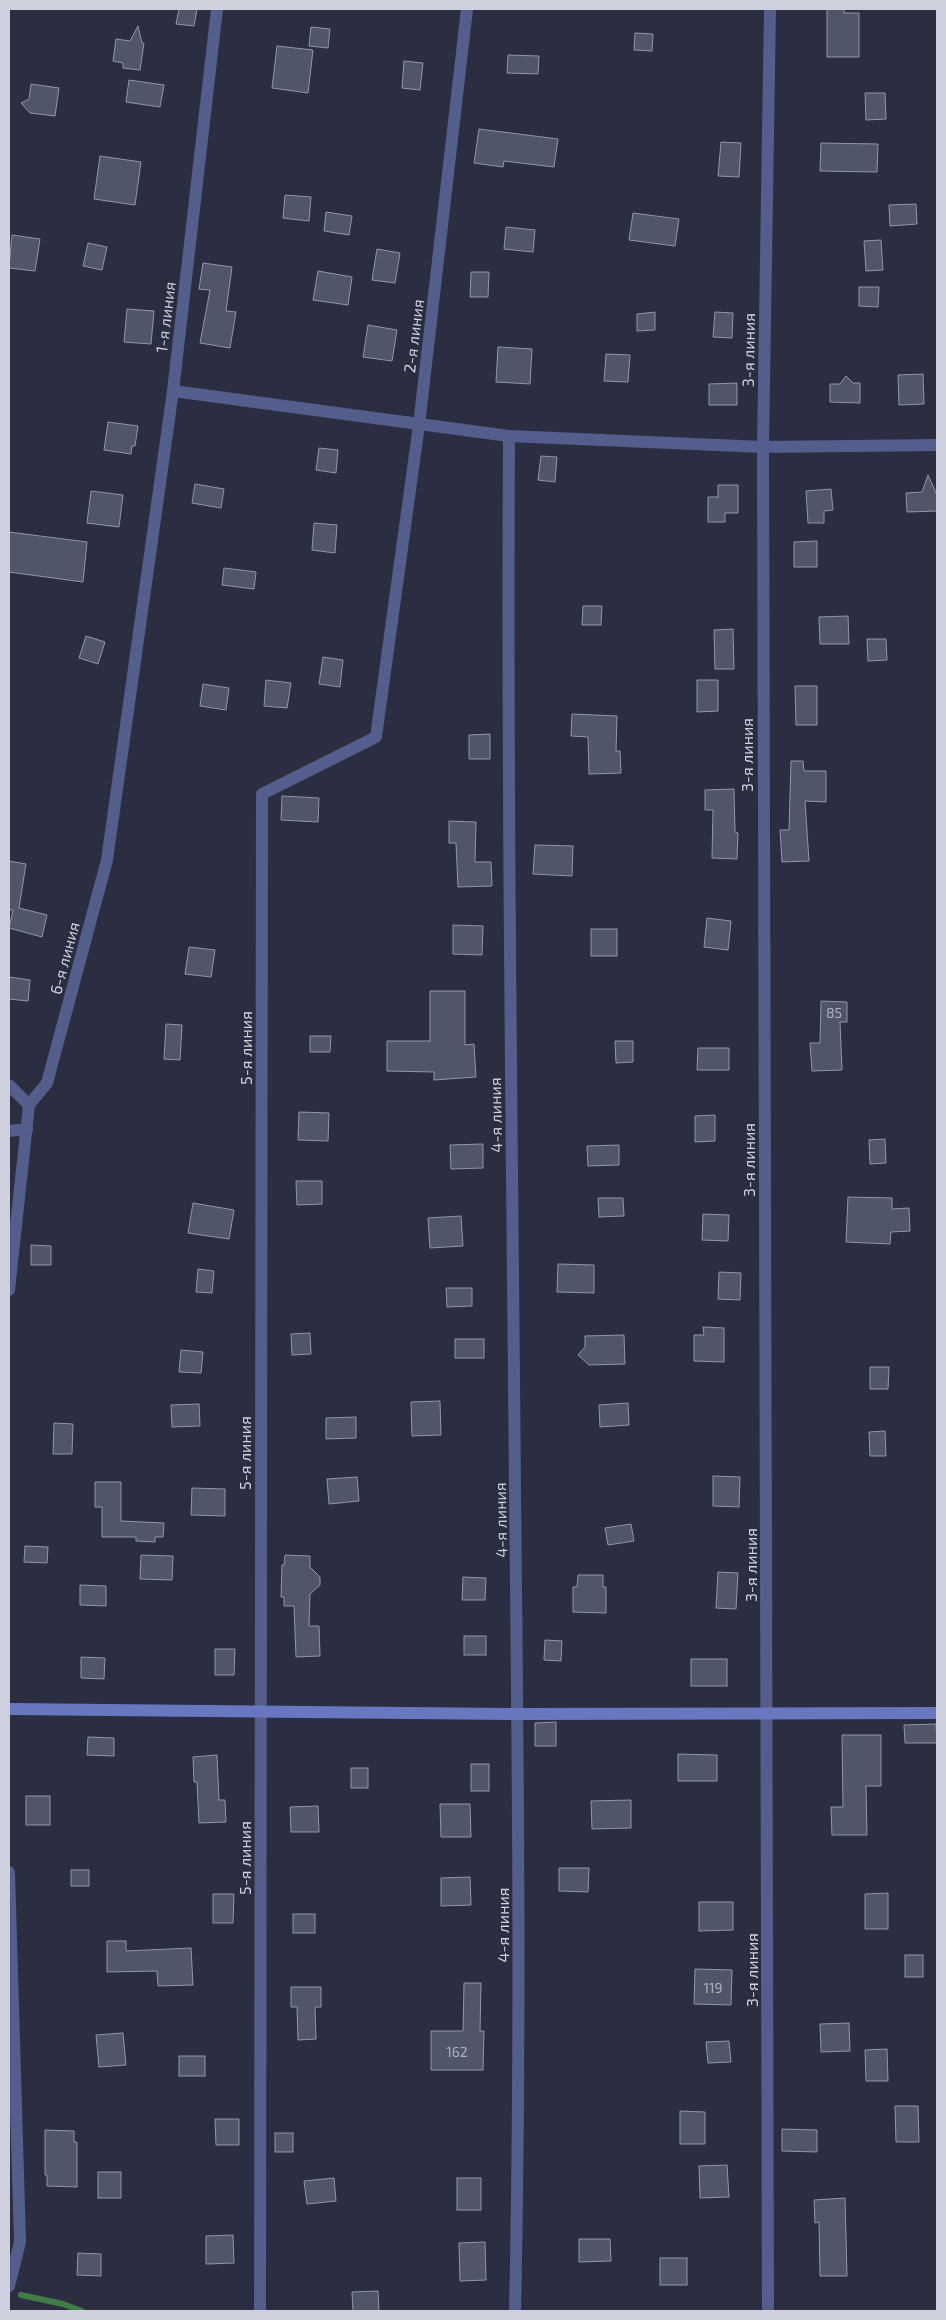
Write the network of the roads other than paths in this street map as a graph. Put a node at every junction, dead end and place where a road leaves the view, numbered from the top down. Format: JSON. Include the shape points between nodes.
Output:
{"nodes":[{"id":1,"x":218,"y":9,"type":"edge"},
{"id":2,"x":467,"y":9,"type":"edge"},
{"id":3,"x":770,"y":9,"type":"edge"},
{"id":4,"x":173,"y":391,"type":"junction"},
{"id":5,"x":419,"y":425,"type":"junction"},
{"id":6,"x":509,"y":436,"type":"junction"},
{"id":7,"x":937,"y":445,"type":"edge"},
{"id":8,"x":763,"y":447,"type":"junction"},
{"id":9,"x":139,"y":628,"type":"joint"},
{"id":10,"x":386,"y":667,"type":"joint"},
{"id":11,"x":9,"y":1085,"type":"edge"},
{"id":12,"x":29,"y":1105,"type":"junction"},
{"id":13,"x":27,"y":1128,"type":"junction"},
{"id":14,"x":9,"y":1131,"type":"edge"},
{"id":15,"x":9,"y":1290,"type":"edge"},
{"id":16,"x":9,"y":1709,"type":"edge"},
{"id":17,"x":260,"y":1712,"type":"junction"},
{"id":18,"x":767,"y":1713,"type":"junction"},
{"id":19,"x":937,"y":1713,"type":"edge"},
{"id":20,"x":518,"y":1714,"type":"junction"},
{"id":21,"x":9,"y":1872,"type":"edge"},
{"id":22,"x":12,"y":2111,"type":"edge"},
{"id":23,"x":9,"y":2286,"type":"edge"},
{"id":24,"x":260,"y":2311,"type":"edge"},
{"id":25,"x":516,"y":2311,"type":"edge"},
{"id":26,"x":768,"y":2311,"type":"edge"}],
"edges":[{"from":1,"to":4,"type":"street","name":"1-я линия"},
{"from":2,"to":5,"type":"street","name":"2-я линия"},
{"from":3,"to":8,"type":"street","name":"3-я линия"},
{"from":4,"to":5,"type":"street"},
{"from":4,"to":9,"type":"street","name":"1-я линия"},
{"from":5,"to":6,"type":"street"},
{"from":5,"to":10,"type":"street","name":"2-я линия"},
{"from":6,"to":8,"type":"street"},
{"from":6,"to":20,"type":"street","name":"4-я линия","via":[[508,728]]},
{"from":7,"to":8,"type":"street"},
{"from":8,"to":18,"type":"street","name":"3-я линия"},
{"from":9,"to":12,"type":"street","name":"6-я линия","via":[[107,860],[47,1083]]},
{"from":10,"to":17,"type":"street","name":"5-я линия","via":[[376,737],[262,794]]},
{"from":11,"to":12,"type":"street"},
{"from":12,"to":13,"type":"street"},
{"from":13,"to":14,"type":"street"},
{"from":13,"to":15,"type":"street"},
{"from":16,"to":17,"type":"street"},
{"from":17,"to":20,"type":"street"},
{"from":17,"to":24,"type":"street","name":"5-я линия"},
{"from":18,"to":19,"type":"street"},
{"from":18,"to":20,"type":"street"},
{"from":18,"to":26,"type":"street","name":"3-я линия"},
{"from":20,"to":25,"type":"street","name":"4-я линия"},
{"from":21,"to":22,"type":"street"},
{"from":22,"to":23,"type":"street","via":[[20,2242]]}]}
